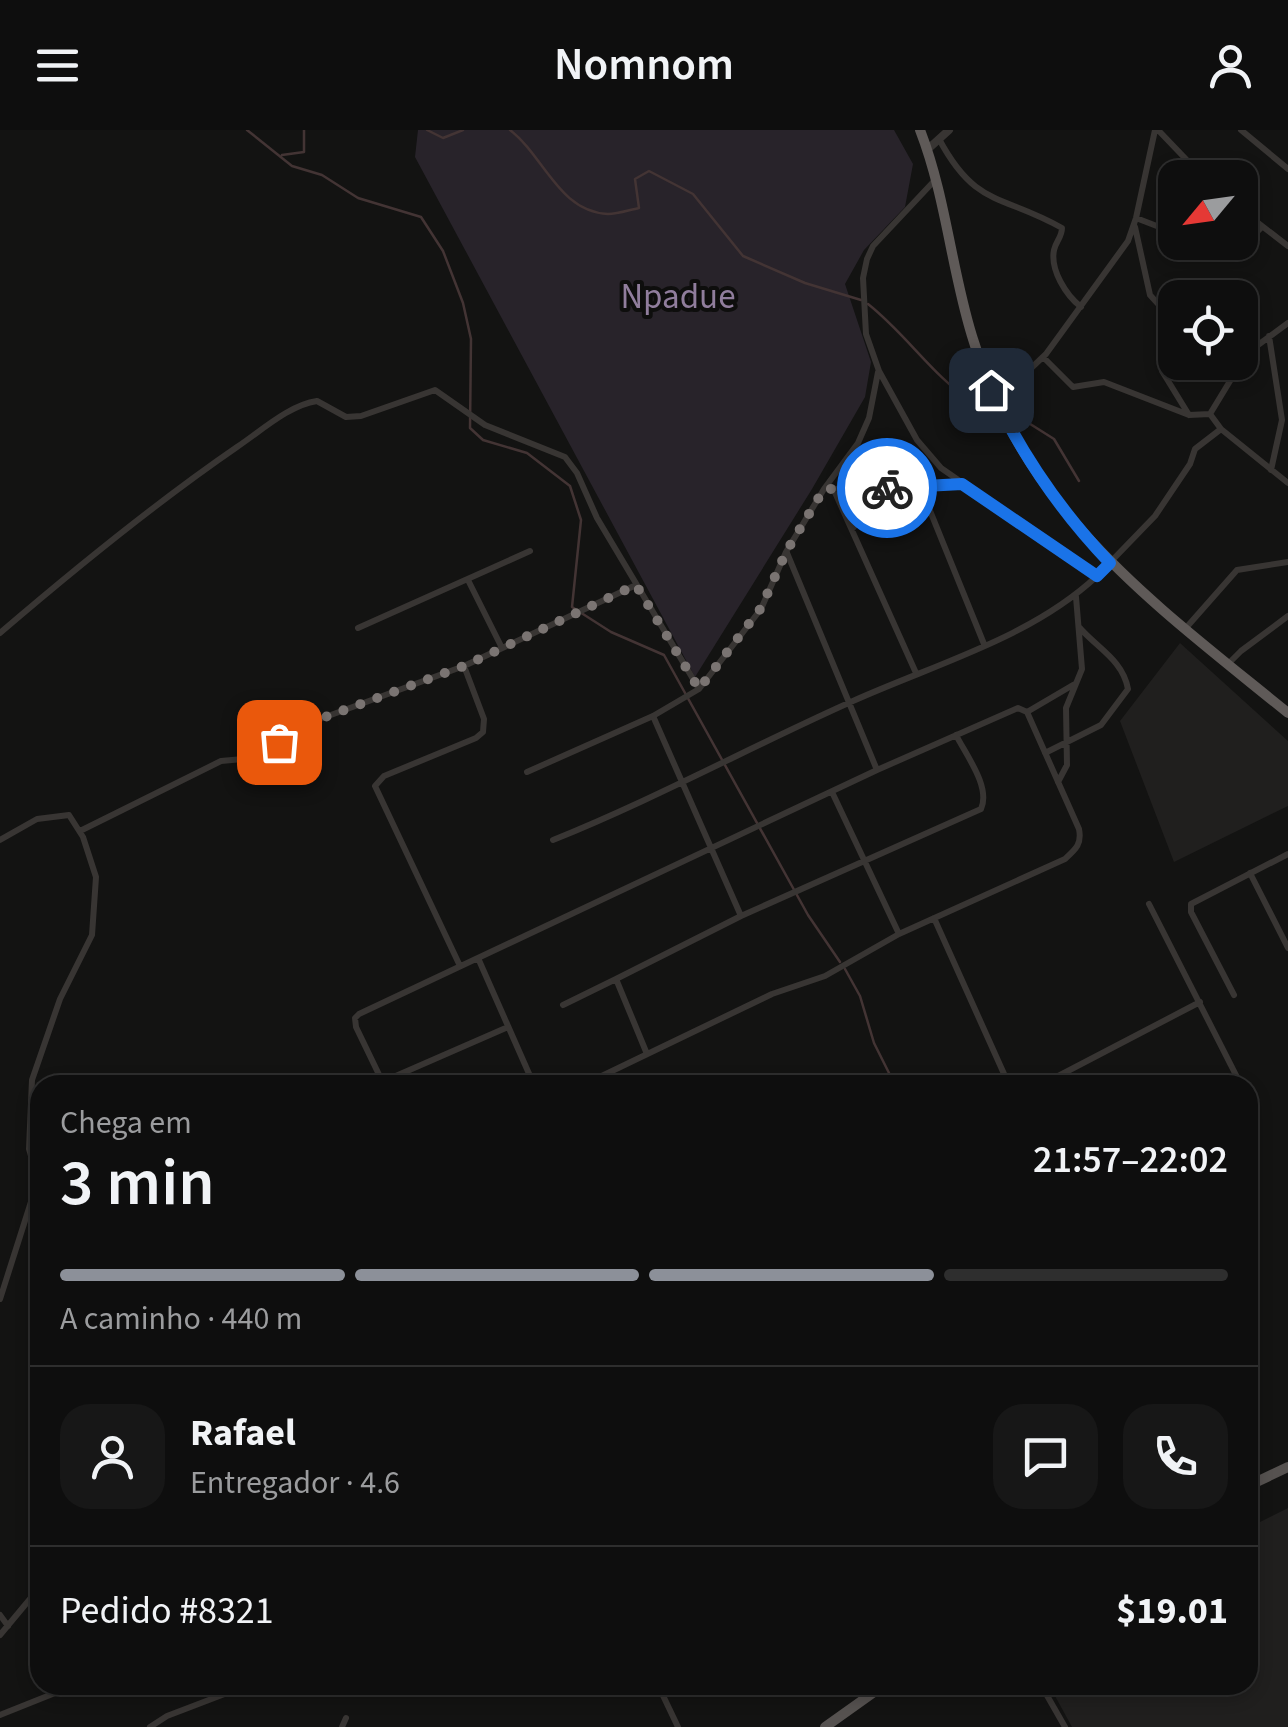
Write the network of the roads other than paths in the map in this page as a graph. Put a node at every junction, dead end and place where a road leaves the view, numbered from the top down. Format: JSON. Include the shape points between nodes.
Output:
{"nodes":[{"id":1,"x":920,"y":130,"type":"edge"},
{"id":2,"x":949,"y":130,"type":"edge"},
{"id":3,"x":1156,"y":130,"type":"edge"},
{"id":4,"x":1241,"y":130,"type":"edge"},
{"id":5,"x":939,"y":139,"type":"junction"},
{"id":6,"x":928,"y":149,"type":"junction"},
{"id":7,"x":1186,"y":160,"type":"edge"},
{"id":8,"x":1288,"y":169,"type":"edge"},
{"id":9,"x":936,"y":179,"type":"junction"},
{"id":10,"x":1136,"y":222,"type":"junction"},
{"id":11,"x":1258,"y":224,"type":"edge"},
{"id":12,"x":1262,"y":227,"type":"junction"},
{"id":13,"x":1158,"y":228,"type":"edge"},
{"id":14,"x":1258,"y":231,"type":"edge"},
{"id":15,"x":1286,"y":240,"type":"edge"},
{"id":16,"x":1081,"y":307,"type":"junction"},
{"id":17,"x":1288,"y":323,"type":"edge"},
{"id":18,"x":1278,"y":329,"type":"junction"},
{"id":19,"x":1269,"y":336,"type":"junction"},
{"id":20,"x":1288,"y":338,"type":"edge"},
{"id":21,"x":1042,"y":357,"type":"junction"},
{"id":22,"x":878,"y":370,"type":"junction"},
{"id":23,"x":991,"y":390,"type":"junction"},
{"id":24,"x":1278,"y":398,"type":"junction"},
{"id":25,"x":1288,"y":398,"type":"edge"},
{"id":26,"x":1210,"y":414,"type":"junction"},
{"id":27,"x":1188,"y":415,"type":"junction"},
{"id":28,"x":1222,"y":428,"type":"junction"},
{"id":29,"x":1271,"y":470,"type":"junction"},
{"id":30,"x":962,"y":484,"type":"junction"},
{"id":31,"x":1288,"y":484,"type":"edge"},
{"id":32,"x":920,"y":486,"type":"junction"},
{"id":33,"x":889,"y":488,"type":"junction"},
{"id":34,"x":829,"y":489,"type":"junction"},
{"id":35,"x":852,"y":530,"type":"junction"},
{"id":36,"x":530,"y":551,"type":"dead end"},
{"id":37,"x":786,"y":552,"type":"junction"},
{"id":38,"x":1288,"y":562,"type":"edge"},
{"id":39,"x":1110,"y":563,"type":"junction"},
{"id":40,"x":1097,"y":576,"type":"junction"},
{"id":41,"x":468,"y":580,"type":"junction"},
{"id":42,"x":636,"y":585,"type":"junction"},
{"id":43,"x":1076,"y":596,"type":"junction"},
{"id":44,"x":1288,"y":616,"type":"edge"},
{"id":45,"x":1078,"y":626,"type":"junction"},
{"id":46,"x":358,"y":628,"type":"dead end"},
{"id":47,"x":1185,"y":629,"type":"junction"},
{"id":48,"x":0,"y":633,"type":"edge"},
{"id":49,"x":984,"y":644,"type":"junction"},
{"id":50,"x":502,"y":648,"type":"junction"},
{"id":51,"x":1228,"y":664,"type":"junction"},
{"id":52,"x":464,"y":666,"type":"junction"},
{"id":53,"x":916,"y":673,"type":"junction"},
{"id":54,"x":1076,"y":683,"type":"junction"},
{"id":55,"x":699,"y":689,"type":"junction"},
{"id":56,"x":848,"y":703,"type":"junction"},
{"id":57,"x":1027,"y":712,"type":"junction"},
{"id":58,"x":1288,"y":713,"type":"edge"},
{"id":59,"x":653,"y":716,"type":"junction"},
{"id":60,"x":956,"y":736,"type":"junction"},
{"id":61,"x":1065,"y":742,"type":"junction"},
{"id":62,"x":1045,"y":753,"type":"junction"},
{"id":63,"x":877,"y":770,"type":"junction"},
{"id":64,"x":527,"y":772,"type":"dead end"},
{"id":65,"x":1058,"y":782,"type":"junction"},
{"id":66,"x":680,"y":784,"type":"junction"},
{"id":67,"x":832,"y":792,"type":"junction"},
{"id":68,"x":80,"y":831,"type":"junction"},
{"id":69,"x":0,"y":840,"type":"edge"},
{"id":70,"x":553,"y":840,"type":"dead end"},
{"id":71,"x":710,"y":851,"type":"junction"},
{"id":72,"x":1288,"y":854,"type":"edge"},
{"id":73,"x":864,"y":860,"type":"junction"},
{"id":74,"x":1250,"y":873,"type":"junction"},
{"id":75,"x":1149,"y":904,"type":"dead end"},
{"id":76,"x":741,"y":916,"type":"junction"},
{"id":77,"x":934,"y":918,"type":"junction"},
{"id":78,"x":899,"y":934,"type":"junction"},
{"id":79,"x":1288,"y":948,"type":"edge"},
{"id":80,"x":478,"y":958,"type":"junction"},
{"id":81,"x":460,"y":966,"type":"junction"},
{"id":82,"x":616,"y":979,"type":"junction"},
{"id":83,"x":1234,"y":995,"type":"dead end"},
{"id":84,"x":1200,"y":1002,"type":"junction"},
{"id":85,"x":562,"y":1005,"type":"dead end"},
{"id":86,"x":508,"y":1027,"type":"junction"},
{"id":87,"x":647,"y":1054,"type":"junction"},
{"id":88,"x":34,"y":1075,"type":"edge"},
{"id":89,"x":379,"y":1075,"type":"edge"},
{"id":90,"x":403,"y":1075,"type":"edge"},
{"id":91,"x":530,"y":1075,"type":"edge"},
{"id":92,"x":604,"y":1075,"type":"edge"},
{"id":93,"x":1005,"y":1075,"type":"edge"},
{"id":94,"x":1060,"y":1075,"type":"edge"},
{"id":95,"x":1236,"y":1075,"type":"edge"},
{"id":96,"x":30,"y":1127,"type":"edge"},
{"id":97,"x":30,"y":1153,"type":"edge"},
{"id":98,"x":30,"y":1205,"type":"edge"},
{"id":99,"x":0,"y":1299,"type":"edge"},
{"id":100,"x":1288,"y":1467,"type":"edge"},
{"id":101,"x":1258,"y":1481,"type":"edge"},
{"id":102,"x":30,"y":1600,"type":"edge"},
{"id":103,"x":0,"y":1615,"type":"edge"},
{"id":104,"x":8,"y":1626,"type":"junction"},
{"id":105,"x":0,"y":1635,"type":"edge"},
{"id":106,"x":51,"y":1695,"type":"edge"},
{"id":107,"x":222,"y":1695,"type":"edge"},
{"id":108,"x":663,"y":1695,"type":"edge"},
{"id":109,"x":870,"y":1695,"type":"edge"},
{"id":110,"x":1047,"y":1695,"type":"edge"},
{"id":111,"x":0,"y":1715,"type":"edge"},
{"id":112,"x":346,"y":1718,"type":"dead end"},
{"id":113,"x":150,"y":1727,"type":"edge"},
{"id":114,"x":342,"y":1727,"type":"edge"},
{"id":115,"x":678,"y":1727,"type":"edge"},
{"id":116,"x":824,"y":1727,"type":"edge"},
{"id":117,"x":1066,"y":1727,"type":"edge"}],
"edges":[{"from":1,"to":6,"type":"highway"},
{"from":2,"to":5,"type":"street"},
{"from":3,"to":7,"type":"street"},
{"from":3,"to":10,"type":"street"},
{"from":4,"to":8,"type":"street"},
{"from":5,"to":6,"type":"street"},
{"from":5,"to":16,"type":"street","via":[[957,171],[982,194],[1062,228],[1054,255],[1064,291]]},
{"from":6,"to":9,"type":"highway"},
{"from":9,"to":22,"type":"street","via":[[867,259],[866,334]]},
{"from":9,"to":23,"type":"highway","via":[[965,312]]},
{"from":10,"to":13,"type":"street"},
{"from":10,"to":16,"type":"street"},
{"from":10,"to":27,"type":"street","via":[[1150,295],[1170,320],[1174,349],[1162,370]]},
{"from":11,"to":12,"type":"street"},
{"from":12,"to":14,"type":"street"},
{"from":12,"to":15,"type":"street"},
{"from":16,"to":21,"type":"street"},
{"from":17,"to":18,"type":"street"},
{"from":18,"to":19,"type":"street"},
{"from":18,"to":20,"type":"street"},
{"from":19,"to":24,"type":"street"},
{"from":19,"to":26,"type":"street","via":[[1247,353]]},
{"from":21,"to":23,"type":"street","via":[[1025,374]]},
{"from":21,"to":27,"type":"street","via":[[1069,386],[1104,382]]},
{"from":22,"to":30,"type":"street","via":[[917,440]]},
{"from":22,"to":34,"type":"street","via":[[864,431]]},
{"from":23,"to":39,"type":"highway","via":[[1036,475]]},
{"from":24,"to":25,"type":"street"},
{"from":24,"to":29,"type":"street","via":[[1282,428]]},
{"from":26,"to":27,"type":"street"},
{"from":26,"to":28,"type":"street"},
{"from":28,"to":29,"type":"street"},
{"from":28,"to":39,"type":"street","via":[[1196,448],[1156,516]]},
{"from":29,"to":31,"type":"street"},
{"from":30,"to":32,"type":"street"},
{"from":30,"to":40,"type":"street"},
{"from":32,"to":33,"type":"street"},
{"from":32,"to":49,"type":"street"},
{"from":33,"to":34,"type":"street"},
{"from":33,"to":35,"type":"street"},
{"from":34,"to":35,"type":"street"},
{"from":34,"to":37,"type":"street"},
{"from":35,"to":53,"type":"street"},
{"from":36,"to":41,"type":"street"},
{"from":37,"to":55,"type":"street","via":[[761,608]]},
{"from":37,"to":56,"type":"street"},
{"from":38,"to":47,"type":"street","via":[[1236,570]]},
{"from":39,"to":40,"type":"street"},
{"from":39,"to":47,"type":"highway"},
{"from":40,"to":43,"type":"street"},
{"from":41,"to":46,"type":"street"},
{"from":41,"to":50,"type":"street"},
{"from":42,"to":48,"type":"street","via":[[565,457],[484,425],[435,390],[361,416],[346,417],[317,401],[280,418],[96,550]]},
{"from":42,"to":50,"type":"street"},
{"from":42,"to":55,"type":"street"},
{"from":43,"to":45,"type":"street"},
{"from":43,"to":49,"type":"street"},
{"from":44,"to":51,"type":"street"},
{"from":45,"to":54,"type":"street","via":[[1082,669]]},
{"from":45,"to":61,"type":"street","via":[[1114,659],[1128,689],[1101,725]]},
{"from":47,"to":51,"type":"highway"},
{"from":49,"to":53,"type":"street"},
{"from":50,"to":52,"type":"street"},
{"from":51,"to":58,"type":"highway"},
{"from":52,"to":68,"type":"street","via":[[320,719],[243,759],[221,760]]},
{"from":52,"to":81,"type":"street","via":[[483,732],[375,786]]},
{"from":53,"to":56,"type":"street"},
{"from":54,"to":57,"type":"street"},
{"from":54,"to":61,"type":"street","via":[[1066,708]]},
{"from":55,"to":59,"type":"street"},
{"from":56,"to":63,"type":"street"},
{"from":56,"to":66,"type":"street"},
{"from":57,"to":60,"type":"street","via":[[1018,708]]},
{"from":57,"to":62,"type":"street"},
{"from":59,"to":64,"type":"street"},
{"from":59,"to":66,"type":"street"},
{"from":60,"to":63,"type":"street"},
{"from":60,"to":73,"type":"street","via":[[982,786],[984,804]]},
{"from":61,"to":62,"type":"street"},
{"from":61,"to":65,"type":"street","via":[[1066,772]]},
{"from":62,"to":65,"type":"street"},
{"from":63,"to":67,"type":"street"},
{"from":65,"to":77,"type":"street","via":[[1079,829],[1077,849]]},
{"from":66,"to":70,"type":"street"},
{"from":66,"to":71,"type":"street"},
{"from":67,"to":71,"type":"street"},
{"from":67,"to":73,"type":"street"},
{"from":68,"to":69,"type":"street","via":[[68,815],[40,817]]},
{"from":68,"to":88,"type":"street","via":[[96,877],[92,939],[60,1000]]},
{"from":71,"to":76,"type":"street"},
{"from":71,"to":80,"type":"street"},
{"from":72,"to":74,"type":"street"},
{"from":73,"to":76,"type":"street"},
{"from":73,"to":78,"type":"street"},
{"from":74,"to":79,"type":"street"},
{"from":74,"to":83,"type":"street","via":[[1191,908]]},
{"from":75,"to":84,"type":"street"},
{"from":76,"to":82,"type":"street"},
{"from":77,"to":78,"type":"street"},
{"from":77,"to":93,"type":"street"},
{"from":78,"to":87,"type":"street","via":[[825,976]]},
{"from":80,"to":81,"type":"street"},
{"from":80,"to":86,"type":"street"},
{"from":81,"to":89,"type":"street","via":[[355,1018]]},
{"from":82,"to":85,"type":"street"},
{"from":82,"to":87,"type":"street"},
{"from":84,"to":94,"type":"street"},
{"from":84,"to":95,"type":"street"},
{"from":86,"to":90,"type":"street"},
{"from":86,"to":91,"type":"street"},
{"from":87,"to":92,"type":"street"},
{"from":96,"to":97,"type":"street"},
{"from":98,"to":99,"type":"street"},
{"from":100,"to":101,"type":"main road"},
{"from":102,"to":104,"type":"street"},
{"from":103,"to":104,"type":"street"},
{"from":104,"to":105,"type":"street"},
{"from":106,"to":111,"type":"street"},
{"from":107,"to":113,"type":"street"},
{"from":108,"to":115,"type":"street"},
{"from":109,"to":116,"type":"main road"},
{"from":110,"to":117,"type":"street"},
{"from":112,"to":114,"type":"street"}]}
